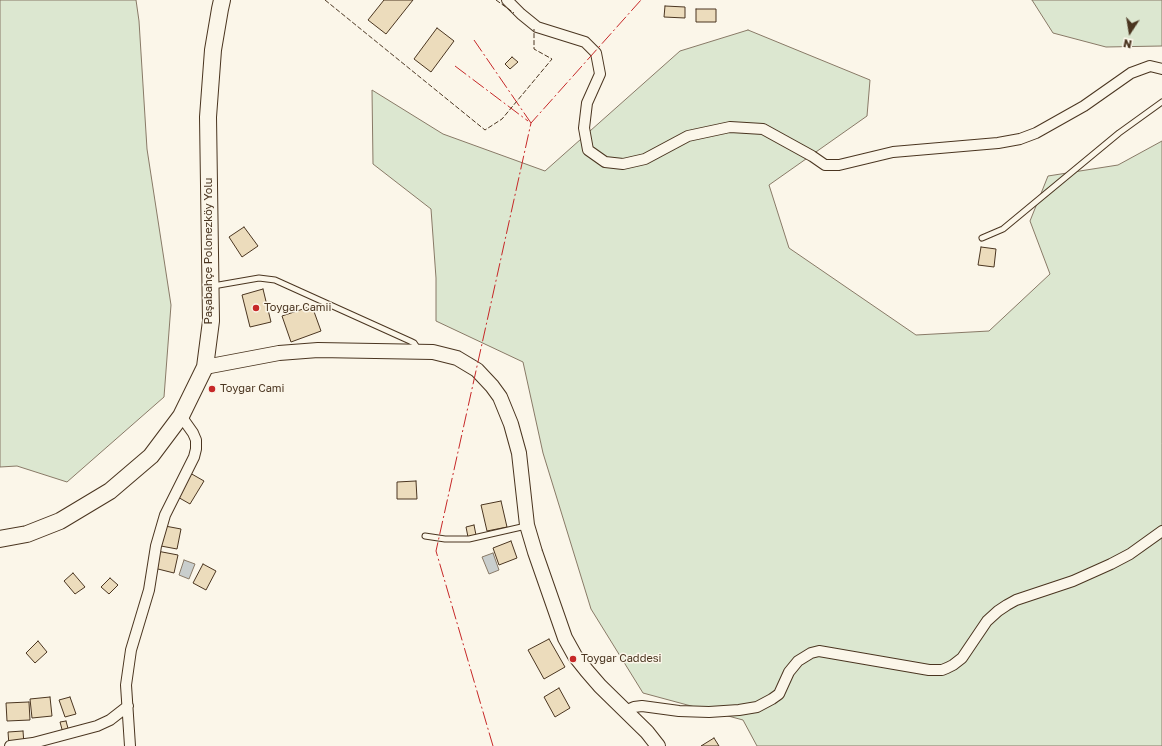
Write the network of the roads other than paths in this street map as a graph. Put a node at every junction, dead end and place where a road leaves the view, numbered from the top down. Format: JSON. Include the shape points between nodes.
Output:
{"nodes":[{"id":1,"x":222,"y":0,"type":"edge"},
{"id":2,"x":507,"y":0,"type":"edge"},
{"id":3,"x":1162,"y":69,"type":"edge"},
{"id":4,"x":1162,"y":102,"type":"edge"},
{"id":5,"x":982,"y":238,"type":"dead end"},
{"id":6,"x":210,"y":286,"type":"junction"},
{"id":7,"x":418,"y":352,"type":"junction"},
{"id":8,"x":205,"y":367,"type":"junction"},
{"id":9,"x":182,"y":416,"type":"junction"},
{"id":10,"x":527,"y":525,"type":"junction"},
{"id":11,"x":1162,"y":531,"type":"edge"},
{"id":12,"x":425,"y":536,"type":"dead end"},
{"id":13,"x":0,"y":539,"type":"edge"},
{"id":14,"x":128,"y":706,"type":"junction"},
{"id":15,"x":625,"y":711,"type":"junction"},
{"id":16,"x":10,"y":746,"type":"edge"},
{"id":17,"x":130,"y":746,"type":"edge"},
{"id":18,"x":658,"y":746,"type":"edge"}],
"edges":[{"from":1,"to":6,"type":"main road","name":"Paşabahçe Polonezköy Yolu","via":[[213,50],[208,117]]},
{"from":2,"to":3,"type":"street","via":[[537,27],[585,42],[596,53],[600,74],[587,103],[584,128],[588,150],[605,162],[623,164],[645,159],[688,136],[730,127],[763,129],[825,165],[839,165],[893,152],[998,143],[1036,133],[1084,106],[1131,73],[1150,66]]},
{"from":4,"to":5,"type":"lane","via":[[1003,229]]},
{"from":6,"to":7,"type":"lane","via":[[259,278],[275,280],[410,341],[417,346]]},
{"from":6,"to":8,"type":"main road","name":"Paşabahçe Polonezköy Yolu","via":[[211,321]]},
{"from":7,"to":8,"type":"main road","via":[[300,351]]},
{"from":7,"to":10,"type":"main road","via":[[446,355],[466,363],[486,379],[500,397],[516,439]]},
{"from":8,"to":9,"type":"main road","name":"Paşabahçe Polonezköy Yolu"},
{"from":9,"to":13,"type":"main road","name":"Paşabahçe Polonezköy Yolu","via":[[151,456],[110,491],[60,521],[27,534]]},
{"from":9,"to":14,"type":"street","via":[[196,440],[196,449],[171,500],[160,530],[149,590],[130,656],[126,685]]},
{"from":10,"to":12,"type":"lane","via":[[469,539]]},
{"from":10,"to":15,"type":"main road","via":[[537,560],[575,656],[586,672]]},
{"from":11,"to":15,"type":"street","via":[[1112,564],[1007,605],[987,621],[962,658],[947,668],[929,670],[819,652],[811,653],[798,661],[788,672],[779,694],[757,707],[709,712],[642,706]]},
{"from":14,"to":16,"type":"street","via":[[110,720],[97,726],[33,743]]},
{"from":14,"to":17,"type":"street"},
{"from":15,"to":18,"type":"main road"}]}
